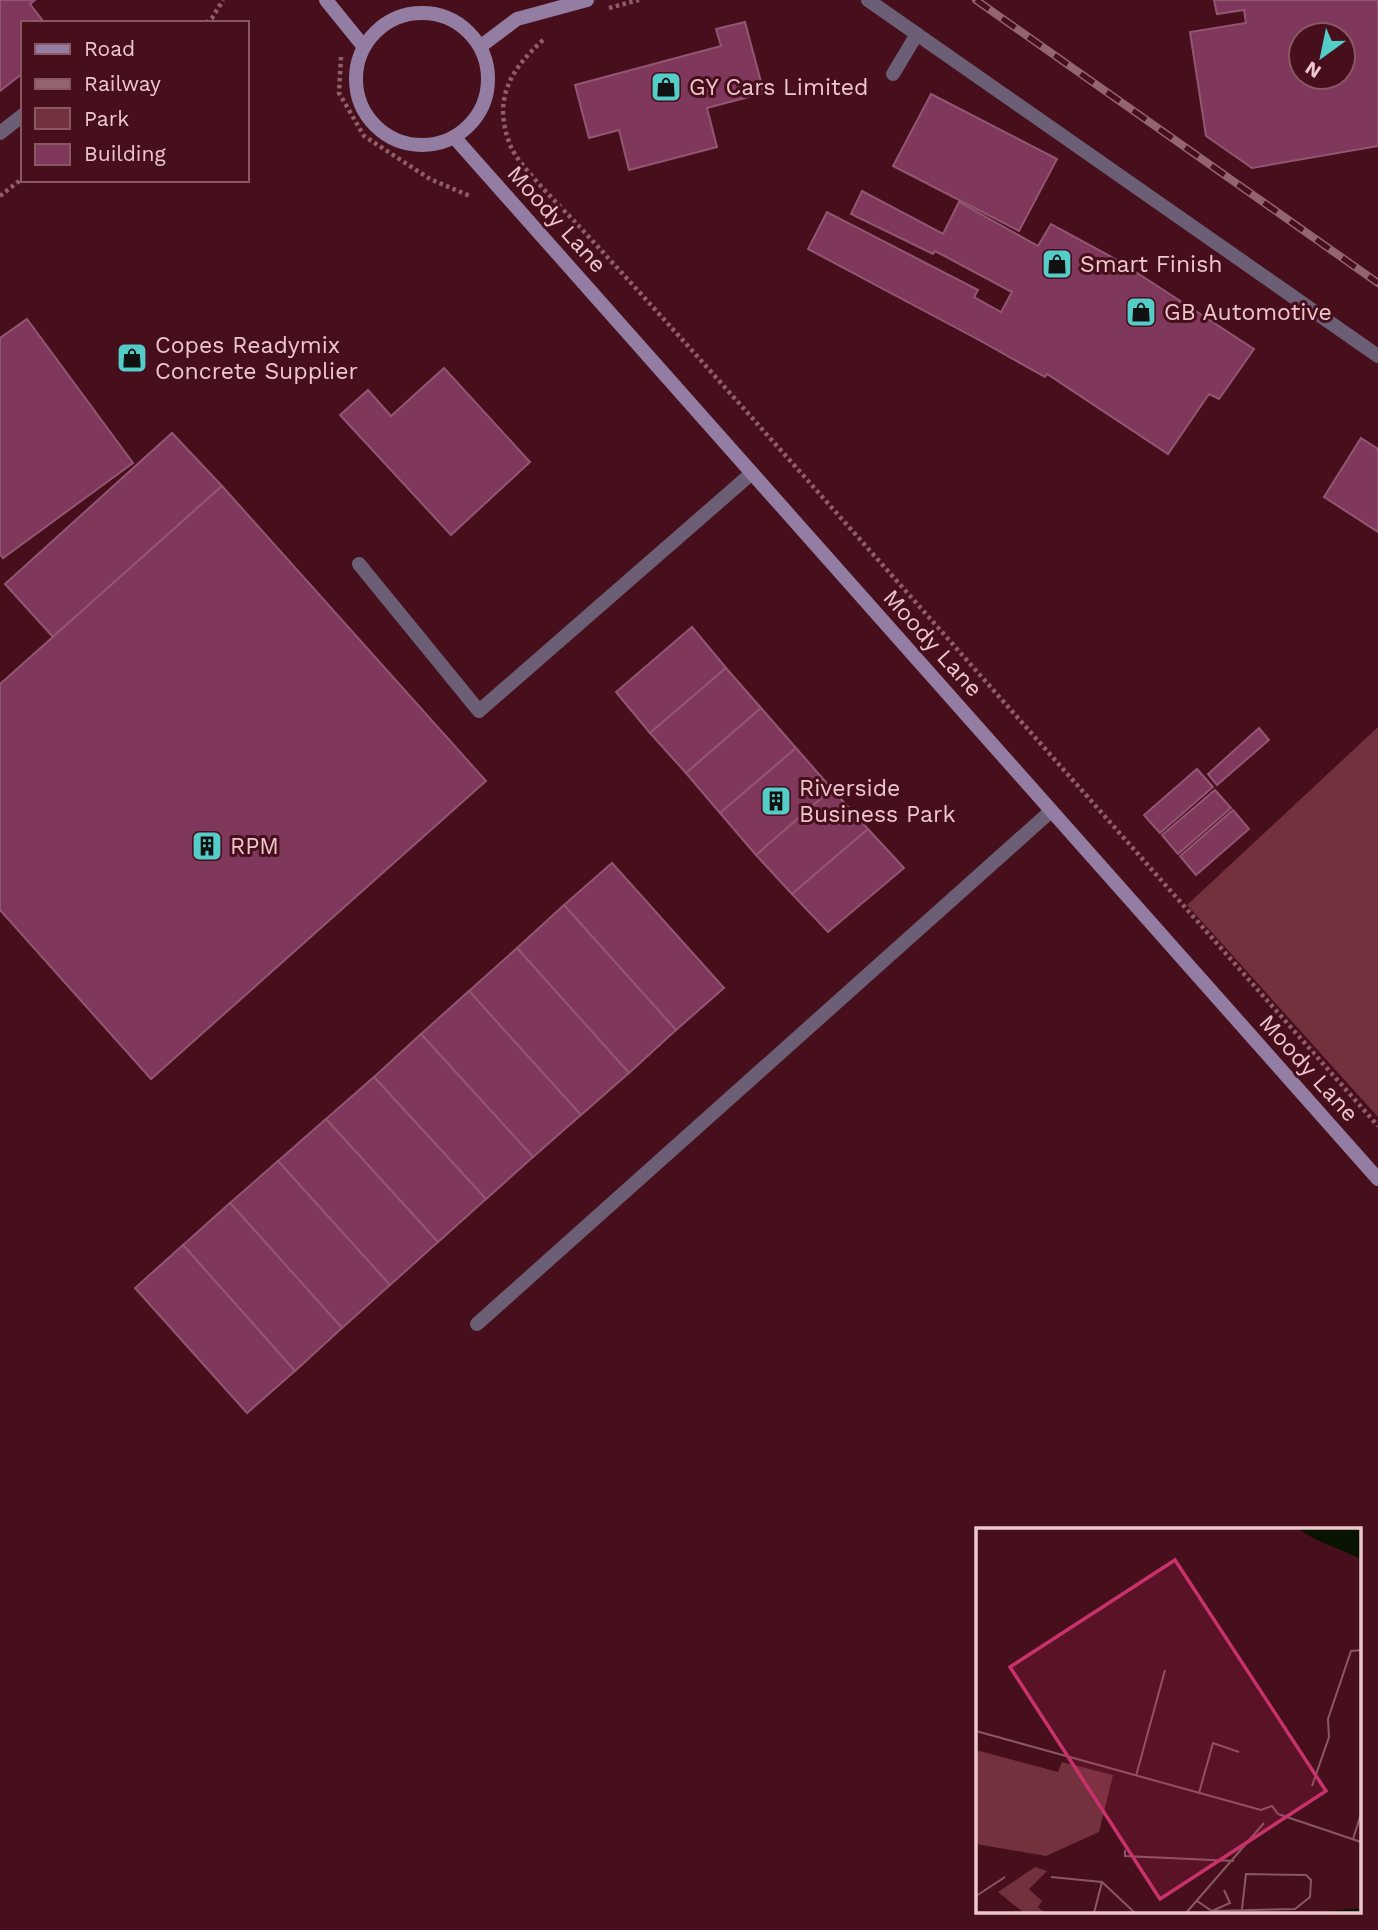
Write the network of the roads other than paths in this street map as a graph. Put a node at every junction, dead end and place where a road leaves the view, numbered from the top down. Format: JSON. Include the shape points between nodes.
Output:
{"nodes":[{"id":1,"x":326,"y":0,"type":"edge"},
{"id":2,"x":587,"y":0,"type":"edge"},
{"id":3,"x":868,"y":0,"type":"edge"},
{"id":4,"x":917,"y":34,"type":"junction"},
{"id":5,"x":481,"y":46,"type":"junction"},
{"id":6,"x":363,"y":47,"type":"junction"},
{"id":7,"x":893,"y":74,"type":"dead end"},
{"id":8,"x":21,"y":117,"type":"edge"},
{"id":9,"x":0,"y":133,"type":"edge"},
{"id":10,"x":454,"y":138,"type":"junction"},
{"id":11,"x":1378,"y":356,"type":"edge"},
{"id":12,"x":752,"y":473,"type":"junction"},
{"id":13,"x":359,"y":564,"type":"dead end"},
{"id":14,"x":1051,"y":811,"type":"junction"},
{"id":15,"x":1378,"y":1180,"type":"edge"},
{"id":16,"x":477,"y":1324,"type":"dead end"}],
"edges":[{"from":1,"to":6,"type":"street"},
{"from":2,"to":5,"type":"street","via":[[517,19]]},
{"from":3,"to":4,"type":"lane"},
{"from":4,"to":7,"type":"lane"},
{"from":4,"to":11,"type":"lane"},
{"from":5,"to":6,"type":"street","via":[[449,18],[426,13],[403,15],[386,24]]},
{"from":5,"to":10,"type":"street","via":[[487,61],[486,96],[477,117]]},
{"from":6,"to":10,"type":"street","via":[[356,78],[368,118],[385,134],[410,144],[432,145]]},
{"from":8,"to":9,"type":"lane"},
{"from":10,"to":12,"type":"street","name":"Moody Lane"},
{"from":12,"to":13,"type":"lane","via":[[479,711]]},
{"from":12,"to":14,"type":"street","name":"Moody Lane"},
{"from":14,"to":15,"type":"street","name":"Moody Lane"},
{"from":14,"to":16,"type":"lane"}]}
